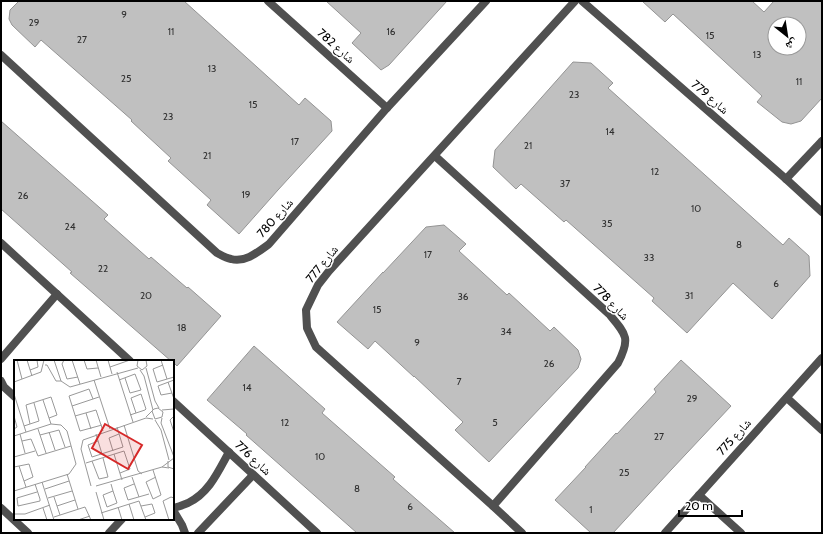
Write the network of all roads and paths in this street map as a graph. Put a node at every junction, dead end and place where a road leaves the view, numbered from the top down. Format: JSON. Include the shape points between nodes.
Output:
{"nodes":[{"id":1,"x":268,"y":1,"type":"edge"},
{"id":2,"x":486,"y":1,"type":"edge"},
{"id":3,"x":575,"y":1,"type":"edge"},
{"id":4,"x":582,"y":1,"type":"edge"},
{"id":5,"x":1,"y":54,"type":"edge"},
{"id":6,"x":387,"y":108,"type":"junction"},
{"id":7,"x":822,"y":141,"type":"edge"},
{"id":8,"x":435,"y":156,"type":"junction"},
{"id":9,"x":786,"y":178,"type":"junction"},
{"id":10,"x":822,"y":212,"type":"edge"},
{"id":11,"x":1,"y":243,"type":"edge"},
{"id":12,"x":57,"y":294,"type":"junction"},
{"id":13,"x":822,"y":358,"type":"edge"},
{"id":14,"x":1,"y":360,"type":"edge"},
{"id":15,"x":129,"y":360,"type":"edge"},
{"id":16,"x":1,"y":381,"type":"edge"},
{"id":17,"x":14,"y":396,"type":"edge"},
{"id":18,"x":787,"y":398,"type":"junction"},
{"id":19,"x":174,"y":402,"type":"edge"},
{"id":20,"x":822,"y":430,"type":"edge"},
{"id":21,"x":229,"y":452,"type":"junction"},
{"id":22,"x":253,"y":474,"type":"junction"},
{"id":23,"x":699,"y":495,"type":"junction"},
{"id":24,"x":493,"y":506,"type":"junction"},
{"id":25,"x":1,"y":508,"type":"edge"},
{"id":26,"x":174,"y":509,"type":"edge"},
{"id":27,"x":174,"y":511,"type":"edge"},
{"id":28,"x":121,"y":520,"type":"edge"},
{"id":29,"x":28,"y":533,"type":"edge"},
{"id":30,"x":109,"y":533,"type":"edge"},
{"id":31,"x":185,"y":533,"type":"edge"},
{"id":32,"x":198,"y":533,"type":"edge"},
{"id":33,"x":316,"y":533,"type":"edge"},
{"id":34,"x":522,"y":533,"type":"edge"},
{"id":35,"x":665,"y":533,"type":"edge"},
{"id":36,"x":741,"y":533,"type":"edge"}],
"edges":[{"from":1,"to":6,"type":"street","name":"شارع 782"},
{"from":2,"to":6,"type":"street","name":"شارع 780"},
{"from":3,"to":8,"type":"street","name":"شارع 777"},
{"from":4,"to":9,"type":"street","name":"شارع 779"},
{"from":5,"to":6,"type":"street","name":"شارع 780","via":[[217,252],[232,260],[254,255],[268,244]]},
{"from":7,"to":9,"type":"street"},
{"from":8,"to":24,"type":"street","name":"شارع 777","via":[[318,285],[306,310],[307,328],[316,347]]},
{"from":8,"to":24,"type":"street","name":"شارع 778","via":[[609,314],[622,330],[626,342],[618,364]]},
{"from":9,"to":10,"type":"street","name":"شارع 779"},
{"from":11,"to":12,"type":"street"},
{"from":12,"to":14,"type":"street"},
{"from":12,"to":15,"type":"street"},
{"from":13,"to":18,"type":"street","name":"شارع 775"},
{"from":16,"to":17,"type":"street"},
{"from":18,"to":20,"type":"street"},
{"from":18,"to":23,"type":"street","name":"شارع 775"},
{"from":19,"to":21,"type":"street","name":"شارع 776"},
{"from":21,"to":22,"type":"street","name":"شارع 776"},
{"from":21,"to":26,"type":"street","via":[[208,489],[188,503]]},
{"from":22,"to":32,"type":"street"},
{"from":22,"to":33,"type":"street","name":"شارع 776"},
{"from":23,"to":35,"type":"street","name":"شارع 775"},
{"from":23,"to":36,"type":"street"},
{"from":24,"to":34,"type":"street","name":"شارع 777"},
{"from":25,"to":29,"type":"street"},
{"from":27,"to":31,"type":"street"},
{"from":28,"to":30,"type":"street"}]}
